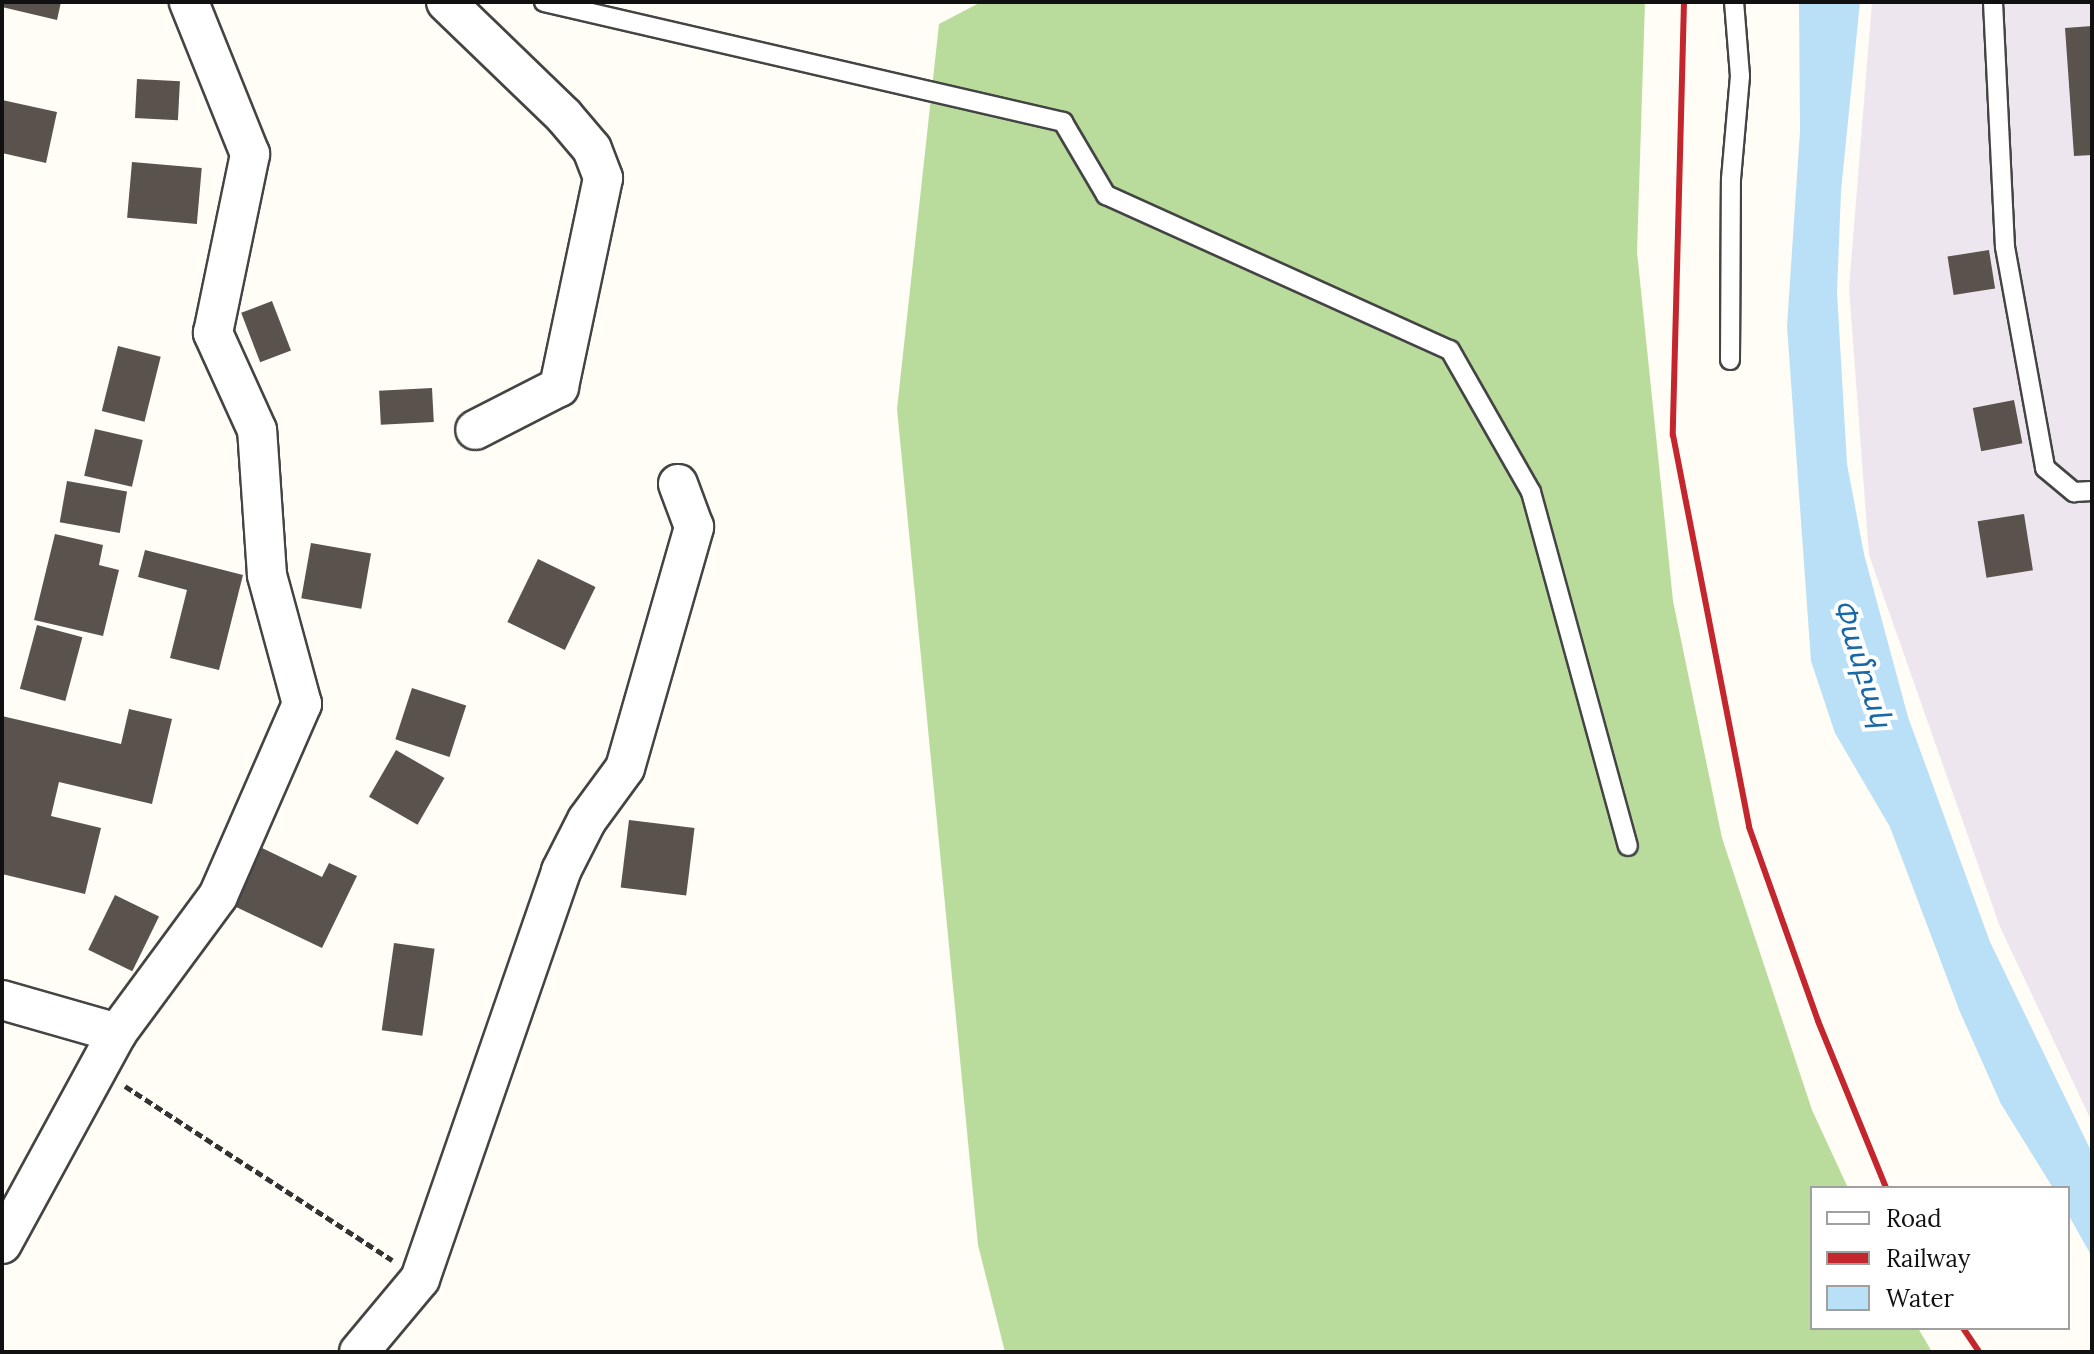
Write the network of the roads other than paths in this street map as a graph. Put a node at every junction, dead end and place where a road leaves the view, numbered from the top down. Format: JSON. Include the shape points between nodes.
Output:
{"nodes":[{"id":1,"x":189,"y":2,"type":"edge"},
{"id":2,"x":446,"y":2,"type":"edge"},
{"id":3,"x":544,"y":2,"type":"edge"},
{"id":4,"x":1734,"y":2,"type":"edge"},
{"id":5,"x":1993,"y":2,"type":"edge"},
{"id":6,"x":1730,"y":360,"type":"dead end"},
{"id":7,"x":475,"y":430,"type":"dead end"},
{"id":8,"x":678,"y":484,"type":"dead end"},
{"id":9,"x":2092,"y":491,"type":"edge"},
{"id":10,"x":1628,"y":846,"type":"dead end"},
{"id":11,"x":2,"y":1000,"type":"edge"},
{"id":12,"x":117,"y":1033,"type":"junction"},
{"id":13,"x":2,"y":1244,"type":"edge"},
{"id":14,"x":359,"y":1352,"type":"edge"}],
"edges":[{"from":1,"to":12,"type":"street","via":[[250,154],[213,333],[257,430],[267,575],[302,704],[218,896]]},
{"from":2,"to":7,"type":"street","via":[[564,116],[592,149],[603,178],[559,387]]},
{"from":3,"to":10,"type":"lane","via":[[1063,122],[1106,195],[1450,350],[1531,492]]},
{"from":4,"to":6,"type":"lane","via":[[1740,76],[1731,179]]},
{"from":5,"to":9,"type":"lane","via":[[2005,247],[2045,468],[2074,492]]},
{"from":8,"to":14,"type":"street","via":[[694,527],[625,768],[587,820],[561,871],[420,1279]]},
{"from":11,"to":12,"type":"street"},
{"from":12,"to":13,"type":"street"}]}
